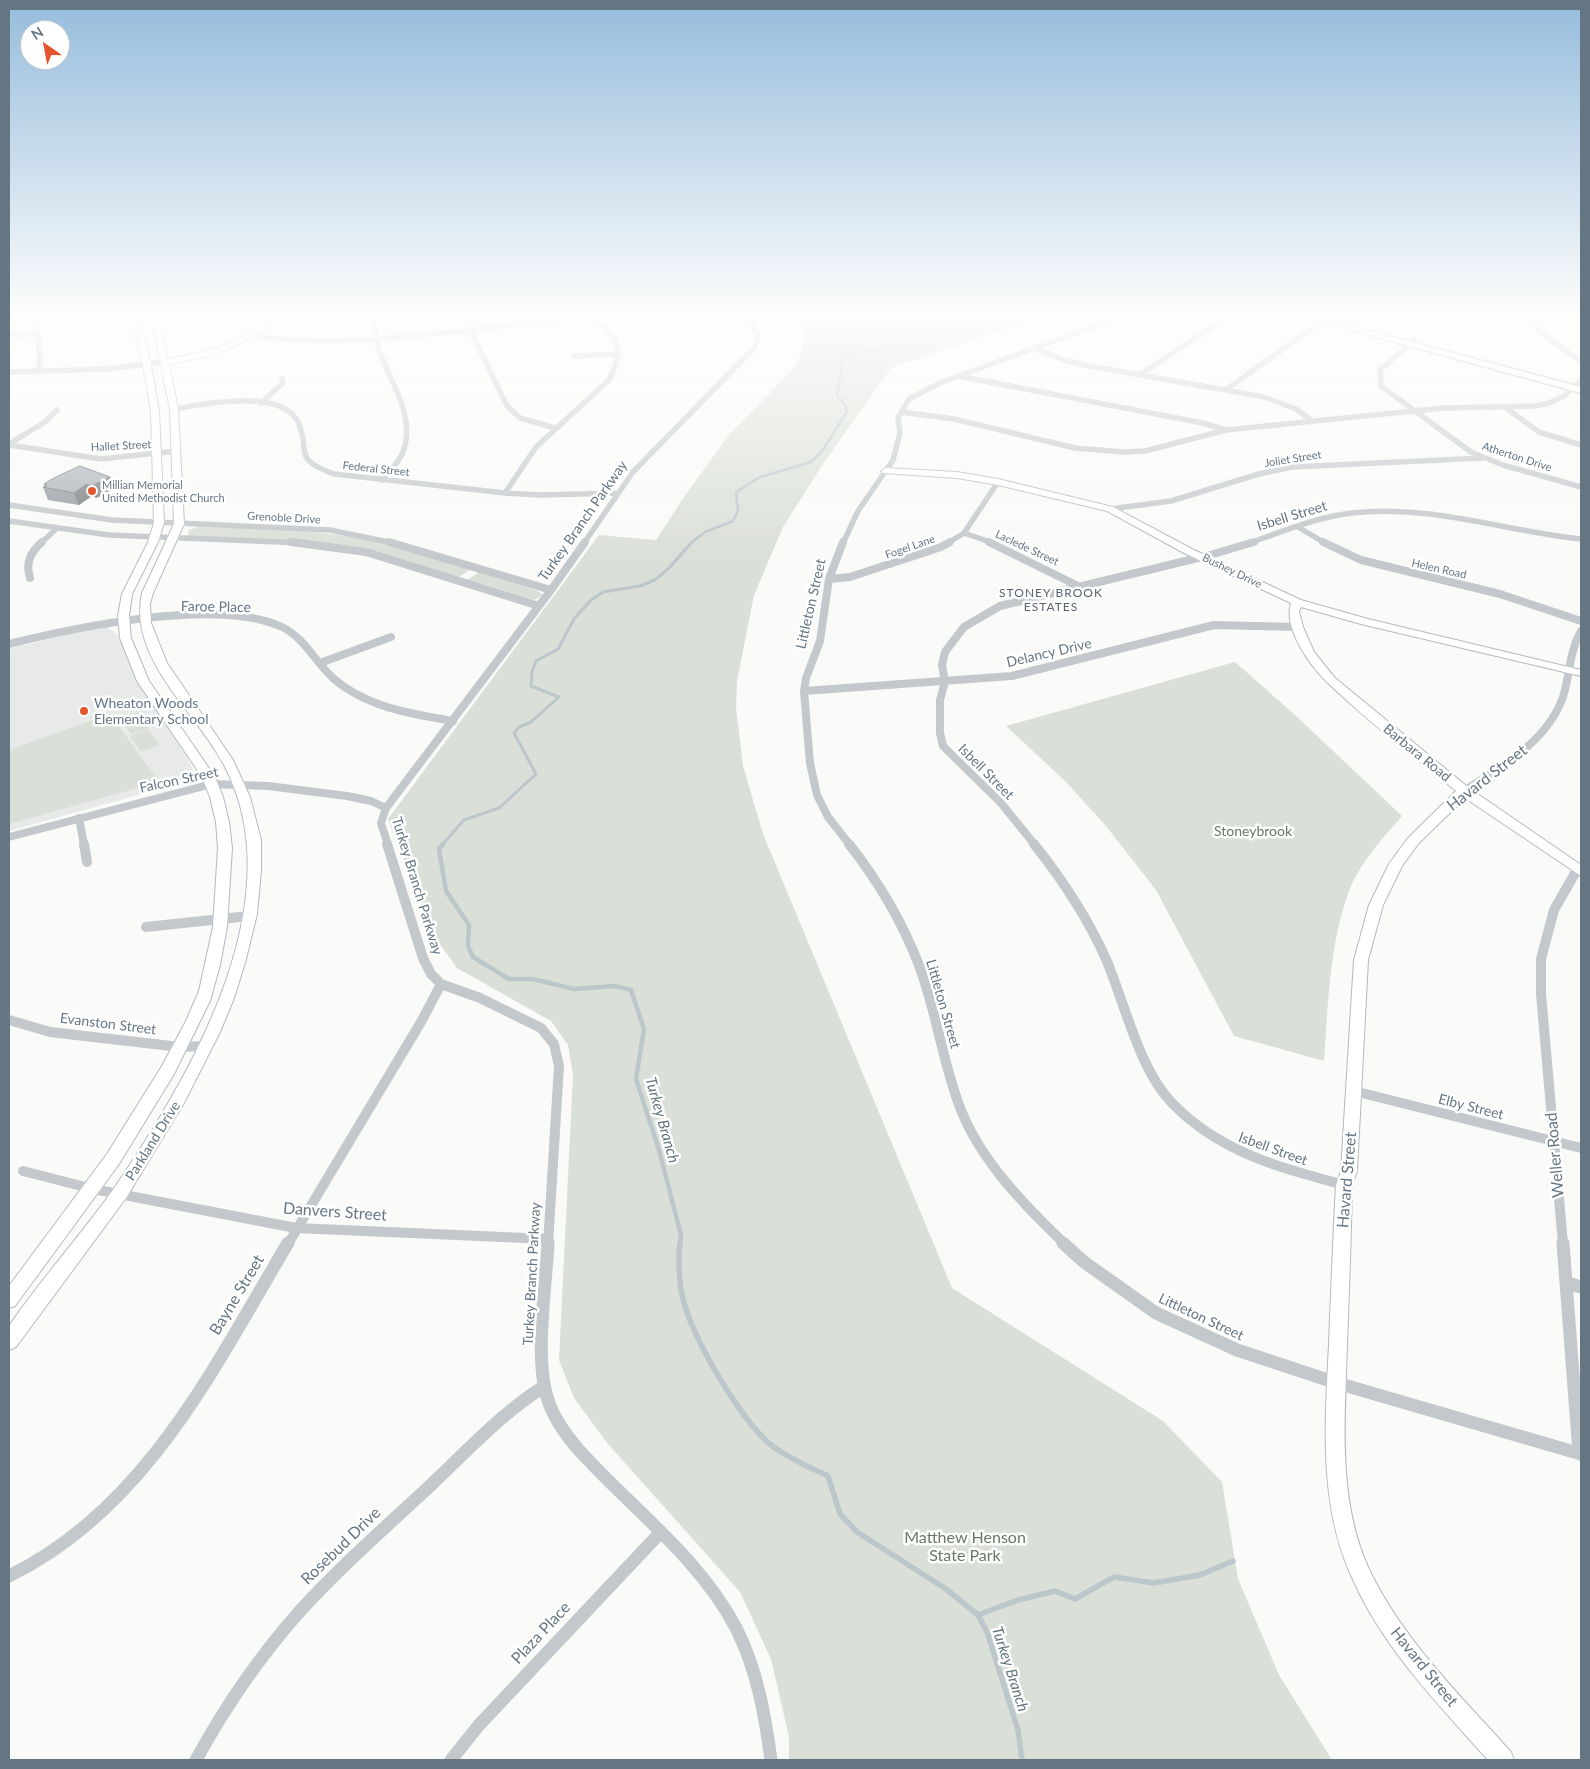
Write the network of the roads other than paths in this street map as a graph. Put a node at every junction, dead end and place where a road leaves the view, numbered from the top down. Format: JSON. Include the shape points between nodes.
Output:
{"nodes":[{"id":1,"x":152,"y":396,"type":"edge"},
{"id":2,"x":171,"y":396,"type":"edge"},
{"id":3,"x":269,"y":396,"type":"edge"},
{"id":4,"x":396,"y":396,"type":"edge"},
{"id":5,"x":502,"y":396,"type":"edge"},
{"id":6,"x":592,"y":396,"type":"edge"},
{"id":7,"x":706,"y":396,"type":"edge"},
{"id":8,"x":915,"y":396,"type":"edge"},
{"id":9,"x":1060,"y":396,"type":"edge"},
{"id":10,"x":1255,"y":396,"type":"edge"},
{"id":11,"x":1393,"y":396,"type":"edge"},
{"id":12,"x":1565,"y":396,"type":"edge"},
{"id":13,"x":261,"y":403,"type":"junction"},
{"id":14,"x":1506,"y":408,"type":"junction"},
{"id":15,"x":174,"y":409,"type":"junction"},
{"id":16,"x":57,"y":410,"type":"dead end"},
{"id":17,"x":901,"y":412,"type":"junction"},
{"id":18,"x":1413,"y":412,"type":"junction"},
{"id":19,"x":1312,"y":421,"type":"junction"},
{"id":20,"x":555,"y":428,"type":"junction"},
{"id":21,"x":1226,"y":430,"type":"junction"},
{"id":22,"x":9,"y":445,"type":"edge"},
{"id":23,"x":1581,"y":445,"type":"edge"},
{"id":24,"x":176,"y":451,"type":"junction"},
{"id":25,"x":155,"y":454,"type":"junction"},
{"id":26,"x":1483,"y":458,"type":"junction"},
{"id":27,"x":886,"y":471,"type":"junction"},
{"id":28,"x":382,"y":480,"type":"junction"},
{"id":29,"x":998,"y":482,"type":"junction"},
{"id":30,"x":1581,"y":487,"type":"edge"},
{"id":31,"x":505,"y":493,"type":"junction"},
{"id":32,"x":618,"y":493,"type":"junction"},
{"id":33,"x":9,"y":505,"type":"edge"},
{"id":34,"x":1110,"y":509,"type":"junction"},
{"id":35,"x":9,"y":521,"type":"edge"},
{"id":36,"x":159,"y":523,"type":"junction"},
{"id":37,"x":178,"y":524,"type":"junction"},
{"id":38,"x":1298,"y":527,"type":"junction"},
{"id":39,"x":56,"y":529,"type":"junction"},
{"id":40,"x":964,"y":533,"type":"junction"},
{"id":41,"x":156,"y":538,"type":"junction"},
{"id":42,"x":175,"y":538,"type":"junction"},
{"id":43,"x":1581,"y":539,"type":"edge"},
{"id":44,"x":1200,"y":556,"type":"junction"},
{"id":45,"x":469,"y":575,"type":"junction"},
{"id":46,"x":30,"y":578,"type":"dead end"},
{"id":47,"x":829,"y":579,"type":"junction"},
{"id":48,"x":1078,"y":586,"type":"junction"},
{"id":49,"x":551,"y":590,"type":"junction"},
{"id":50,"x":1297,"y":602,"type":"junction"},
{"id":51,"x":539,"y":606,"type":"junction"},
{"id":52,"x":146,"y":620,"type":"junction"},
{"id":53,"x":1581,"y":621,"type":"edge"},
{"id":54,"x":124,"y":622,"type":"junction"},
{"id":55,"x":1297,"y":627,"type":"junction"},
{"id":56,"x":1581,"y":631,"type":"edge"},
{"id":57,"x":391,"y":637,"type":"dead end"},
{"id":58,"x":9,"y":644,"type":"edge"},
{"id":59,"x":320,"y":663,"type":"junction"},
{"id":60,"x":1567,"y":670,"type":"junction"},
{"id":61,"x":1581,"y":673,"type":"edge"},
{"id":62,"x":945,"y":682,"type":"junction"},
{"id":63,"x":804,"y":691,"type":"junction"},
{"id":64,"x":453,"y":721,"type":"junction"},
{"id":65,"x":239,"y":783,"type":"junction"},
{"id":66,"x":212,"y":784,"type":"junction"},
{"id":67,"x":1464,"y":791,"type":"junction"},
{"id":68,"x":386,"y":808,"type":"junction"},
{"id":69,"x":79,"y":818,"type":"junction"},
{"id":70,"x":9,"y":837,"type":"edge"},
{"id":71,"x":87,"y":862,"type":"dead end"},
{"id":72,"x":1580,"y":868,"type":"edge"},
{"id":73,"x":249,"y":916,"type":"junction"},
{"id":74,"x":222,"y":918,"type":"junction"},
{"id":75,"x":146,"y":927,"type":"dead end"},
{"id":76,"x":441,"y":984,"type":"junction"},
{"id":77,"x":9,"y":1020,"type":"edge"},
{"id":78,"x":205,"y":1046,"type":"junction"},
{"id":79,"x":180,"y":1047,"type":"junction"},
{"id":80,"x":1354,"y":1092,"type":"junction"},
{"id":81,"x":1553,"y":1142,"type":"junction"},
{"id":82,"x":1581,"y":1148,"type":"edge"},
{"id":83,"x":23,"y":1171,"type":"dead end"},
{"id":84,"x":1344,"y":1185,"type":"junction"},
{"id":85,"x":93,"y":1188,"type":"junction"},
{"id":86,"x":119,"y":1194,"type":"junction"},
{"id":87,"x":296,"y":1228,"type":"junction"},
{"id":88,"x":548,"y":1239,"type":"junction"},
{"id":89,"x":1567,"y":1283,"type":"junction"},
{"id":90,"x":1581,"y":1287,"type":"edge"},
{"id":91,"x":9,"y":1300,"type":"edge"},
{"id":92,"x":9,"y":1341,"type":"edge"},
{"id":93,"x":1337,"y":1383,"type":"junction"},
{"id":94,"x":543,"y":1388,"type":"junction"},
{"id":95,"x":1580,"y":1454,"type":"edge"},
{"id":96,"x":660,"y":1533,"type":"junction"},
{"id":97,"x":9,"y":1576,"type":"edge"},
{"id":98,"x":196,"y":1760,"type":"edge"},
{"id":99,"x":451,"y":1760,"type":"edge"},
{"id":100,"x":771,"y":1760,"type":"edge"},
{"id":101,"x":1503,"y":1760,"type":"edge"}],
"edges":[{"from":1,"to":25,"type":"street","name":"Parkland Drive"},
{"from":2,"to":15,"type":"street","name":"Parkland Drive"},
{"from":3,"to":13,"type":"street"},
{"from":4,"to":28,"type":"street","via":[[408,429],[403,452]]},
{"from":5,"to":20,"type":"street","via":[[513,413],[530,422]]},
{"from":6,"to":20,"type":"street"},
{"from":7,"to":32,"type":"street","name":"Turkey Branch Parkway","via":[[657,445]]},
{"from":8,"to":17,"type":"street"},
{"from":9,"to":21,"type":"street"},
{"from":10,"to":19,"type":"street","via":[[1282,402]]},
{"from":11,"to":18,"type":"street","name":"Atherton Drive"},
{"from":12,"to":14,"type":"street","via":[[1549,403]]},
{"from":13,"to":15,"type":"street","name":"Federal Street","via":[[222,403]]},
{"from":13,"to":28,"type":"street","name":"Federal Street","via":[[280,406],[292,414],[297,421],[306,460],[314,468]]},
{"from":14,"to":18,"type":"street","via":[[1443,408]]},
{"from":14,"to":23,"type":"street","via":[[1539,432]]},
{"from":15,"to":24,"type":"street","name":"Parkland Drive"},
{"from":16,"to":22,"type":"street","via":[[45,422]]},
{"from":17,"to":21,"type":"street","via":[[954,419],[1075,448],[1111,452],[1145,451]]},
{"from":17,"to":27,"type":"street","name":"Littleton Street","via":[[898,446]]},
{"from":18,"to":19,"type":"street"},
{"from":18,"to":26,"type":"street","name":"Atherton Drive"},
{"from":19,"to":21,"type":"street"},
{"from":20,"to":31,"type":"street","via":[[524,463]]},
{"from":22,"to":25,"type":"street","name":"Hallet Street","via":[[102,459]]},
{"from":24,"to":25,"type":"street","name":"Hallet Street"},
{"from":24,"to":37,"type":"street","name":"Parkland Drive"},
{"from":25,"to":36,"type":"street","name":"Parkland Drive"},
{"from":26,"to":30,"type":"street","name":"Atherton Drive"},
{"from":26,"to":34,"type":"street","name":"Joliet Street","via":[[1292,467],[1171,501]]},
{"from":27,"to":29,"type":"street","name":"Bushey Drive"},
{"from":27,"to":47,"type":"street","name":"Littleton Street","via":[[848,530]]},
{"from":28,"to":31,"type":"street","name":"Federal Street"},
{"from":29,"to":34,"type":"street","name":"Bushey Drive"},
{"from":29,"to":40,"type":"street","name":"Fogel Lane"},
{"from":31,"to":32,"type":"street","name":"Federal Street"},
{"from":32,"to":49,"type":"street","name":"Turkey Branch Parkway"},
{"from":33,"to":36,"type":"street","name":"Grenoble Drive","via":[[74,516]]},
{"from":34,"to":44,"type":"street","name":"Bushey Drive"},
{"from":35,"to":39,"type":"street","name":"Grenoble Drive"},
{"from":36,"to":37,"type":"street","name":"Grenoble Drive"},
{"from":36,"to":41,"type":"street","name":"Parkland Drive"},
{"from":37,"to":42,"type":"street","name":"Parkland Drive"},
{"from":37,"to":45,"type":"street","name":"Grenoble Drive","via":[[330,530],[387,541]]},
{"from":38,"to":43,"type":"street","name":"Isbell Street","via":[[1347,513],[1403,512]]},
{"from":38,"to":44,"type":"street","name":"Isbell Street"},
{"from":38,"to":53,"type":"street","name":"Helen Road","via":[[1361,560],[1515,596]]},
{"from":39,"to":41,"type":"street","name":"Grenoble Drive"},
{"from":39,"to":46,"type":"street","via":[[28,558],[26,567]]},
{"from":40,"to":47,"type":"street","name":"Fogel Lane","via":[[941,547],[913,557],[850,577]]},
{"from":40,"to":48,"type":"street","name":"Laclede Street","via":[[999,544]]},
{"from":41,"to":42,"type":"street","name":"Grenoble Drive"},
{"from":41,"to":54,"type":"street","name":"Parkland Drive","via":[[127,594]]},
{"from":42,"to":45,"type":"street","name":"Grenoble Drive","via":[[275,540],[335,546]]},
{"from":42,"to":52,"type":"street","name":"Parkland Drive","via":[[146,594]]},
{"from":44,"to":48,"type":"street","name":"Isbell Street"},
{"from":44,"to":50,"type":"street","name":"Bushey Drive"},
{"from":45,"to":49,"type":"street","name":"Grenoble Drive"},
{"from":45,"to":51,"type":"street","name":"Grenoble Drive"},
{"from":47,"to":63,"type":"street","name":"Littleton Street","via":[[820,641]]},
{"from":48,"to":62,"type":"street","name":"Isbell Street","via":[[1000,606],[972,620],[948,644],[942,665]]},
{"from":49,"to":51,"type":"street","name":"Turkey Branch Parkway"},
{"from":50,"to":55,"type":"street","name":"Barbara Road","via":[[1294,611]]},
{"from":50,"to":60,"type":"street","name":"Bushey Drive","via":[[1365,622]]},
{"from":51,"to":64,"type":"street","name":"Turkey Branch Parkway"},
{"from":52,"to":54,"type":"street","name":"Faroe Place"},
{"from":52,"to":59,"type":"street","name":"Faroe Place","via":[[202,616],[243,617],[267,622],[292,634]]},
{"from":52,"to":65,"type":"street","name":"Parkland Drive","via":[[151,642],[161,663],[224,755]]},
{"from":54,"to":58,"type":"street","name":"Faroe Place","via":[[78,628]]},
{"from":54,"to":66,"type":"street","name":"Parkland Drive","via":[[131,658],[144,682]]},
{"from":55,"to":62,"type":"street","name":"Delancy Drive","via":[[1214,625],[1012,676]]},
{"from":55,"to":67,"type":"street","name":"Barbara Road","via":[[1309,653],[1330,680]]},
{"from":56,"to":60,"type":"street","name":"Havard Street","via":[[1573,644]]},
{"from":57,"to":59,"type":"street"},
{"from":59,"to":64,"type":"street","name":"Faroe Place","via":[[332,678],[365,698],[413,714]]},
{"from":60,"to":61,"type":"street","name":"Bushey Drive"},
{"from":60,"to":67,"type":"street","name":"Havard Street","via":[[1561,703],[1546,729],[1524,750]]},
{"from":62,"to":63,"type":"street","name":"Delancy Drive"},
{"from":62,"to":84,"type":"street","name":"Isbell Street","via":[[941,690],[939,726],[943,746],[1000,803],[1058,874],[1105,958],[1150,1075],[1172,1103],[1210,1135],[1241,1153],[1277,1167]]},
{"from":63,"to":93,"type":"street","name":"Littleton Street","via":[[810,762],[817,795],[828,817],[870,870],[893,908],[920,969],[961,1111],[991,1164],[1030,1212],[1084,1262],[1156,1313],[1237,1350]]},
{"from":64,"to":68,"type":"street","name":"Turkey Branch Parkway"},
{"from":65,"to":66,"type":"street","name":"Falcon Street"},
{"from":65,"to":68,"type":"street","name":"Falcon Street","via":[[373,801]]},
{"from":65,"to":73,"type":"street","name":"Parkland Drive","via":[[250,816],[254,860],[253,900]]},
{"from":66,"to":69,"type":"street","name":"Falcon Street"},
{"from":66,"to":74,"type":"street","name":"Parkland Drive","via":[[227,845]]},
{"from":67,"to":72,"type":"street","name":"Barbara Road"},
{"from":67,"to":80,"type":"street","name":"Havard Street","via":[[1413,841],[1396,864],[1376,905],[1360,960]]},
{"from":68,"to":76,"type":"street","name":"Turkey Branch Parkway","via":[[381,823],[423,958],[431,974]]},
{"from":69,"to":70,"type":"street","name":"Falcon Street"},
{"from":69,"to":71,"type":"street"},
{"from":72,"to":81,"type":"street","name":"Weller Road","via":[[1554,910],[1541,959]]},
{"from":73,"to":74,"type":"street"},
{"from":73,"to":78,"type":"street","name":"Parkland Drive","via":[[232,983]]},
{"from":74,"to":75,"type":"street"},
{"from":74,"to":79,"type":"street","name":"Parkland Drive","via":[[205,993]]},
{"from":76,"to":87,"type":"street","name":"Bayne Street"},
{"from":76,"to":88,"type":"street","name":"Turkey Branch Parkway","via":[[526,1020],[541,1028],[554,1044],[559,1066]]},
{"from":77,"to":79,"type":"street","name":"Evanston Street","via":[[50,1032]]},
{"from":78,"to":79,"type":"street","name":"Evanston Street"},
{"from":78,"to":86,"type":"street","name":"Parkland Drive","via":[[176,1107]]},
{"from":79,"to":85,"type":"street","name":"Parkland Drive","via":[[143,1114]]},
{"from":80,"to":81,"type":"street","name":"Elby Street"},
{"from":80,"to":84,"type":"street","name":"Havard Street","via":[[1349,1171]]},
{"from":81,"to":82,"type":"street","name":"Elby Street"},
{"from":81,"to":89,"type":"street","name":"Weller Road"},
{"from":83,"to":85,"type":"street","name":"Danvers Street"},
{"from":84,"to":93,"type":"street","name":"Havard Street"},
{"from":85,"to":86,"type":"street","name":"Danvers Street"},
{"from":85,"to":91,"type":"street","name":"Parkland Drive"},
{"from":86,"to":87,"type":"street","name":"Danvers Street"},
{"from":86,"to":92,"type":"street","name":"Parkland Drive"},
{"from":87,"to":88,"type":"street","name":"Danvers Street"},
{"from":87,"to":97,"type":"street","name":"Bayne Street","via":[[180,1423],[136,1479],[103,1512],[60,1546]]},
{"from":88,"to":94,"type":"street","name":"Turkey Branch Parkway","via":[[541,1365]]},
{"from":89,"to":90,"type":"street"},
{"from":89,"to":95,"type":"street","name":"Weller Road"},
{"from":93,"to":95,"type":"street","name":"Littleton Street"},
{"from":93,"to":101,"type":"street","name":"Havard Street","via":[[1337,1493],[1343,1524],[1361,1573],[1412,1658]]},
{"from":94,"to":96,"type":"street","name":"Turkey Branch Parkway","via":[[553,1413],[579,1451]]},
{"from":94,"to":98,"type":"street","name":"Rosebud Drive","via":[[492,1427],[325,1585],[282,1632],[216,1723]]},
{"from":96,"to":99,"type":"street","name":"Plaza Place","via":[[479,1725]]},
{"from":96,"to":100,"type":"street","name":"Turkey Branch Parkway","via":[[700,1575],[744,1642],[764,1706]]}]}
